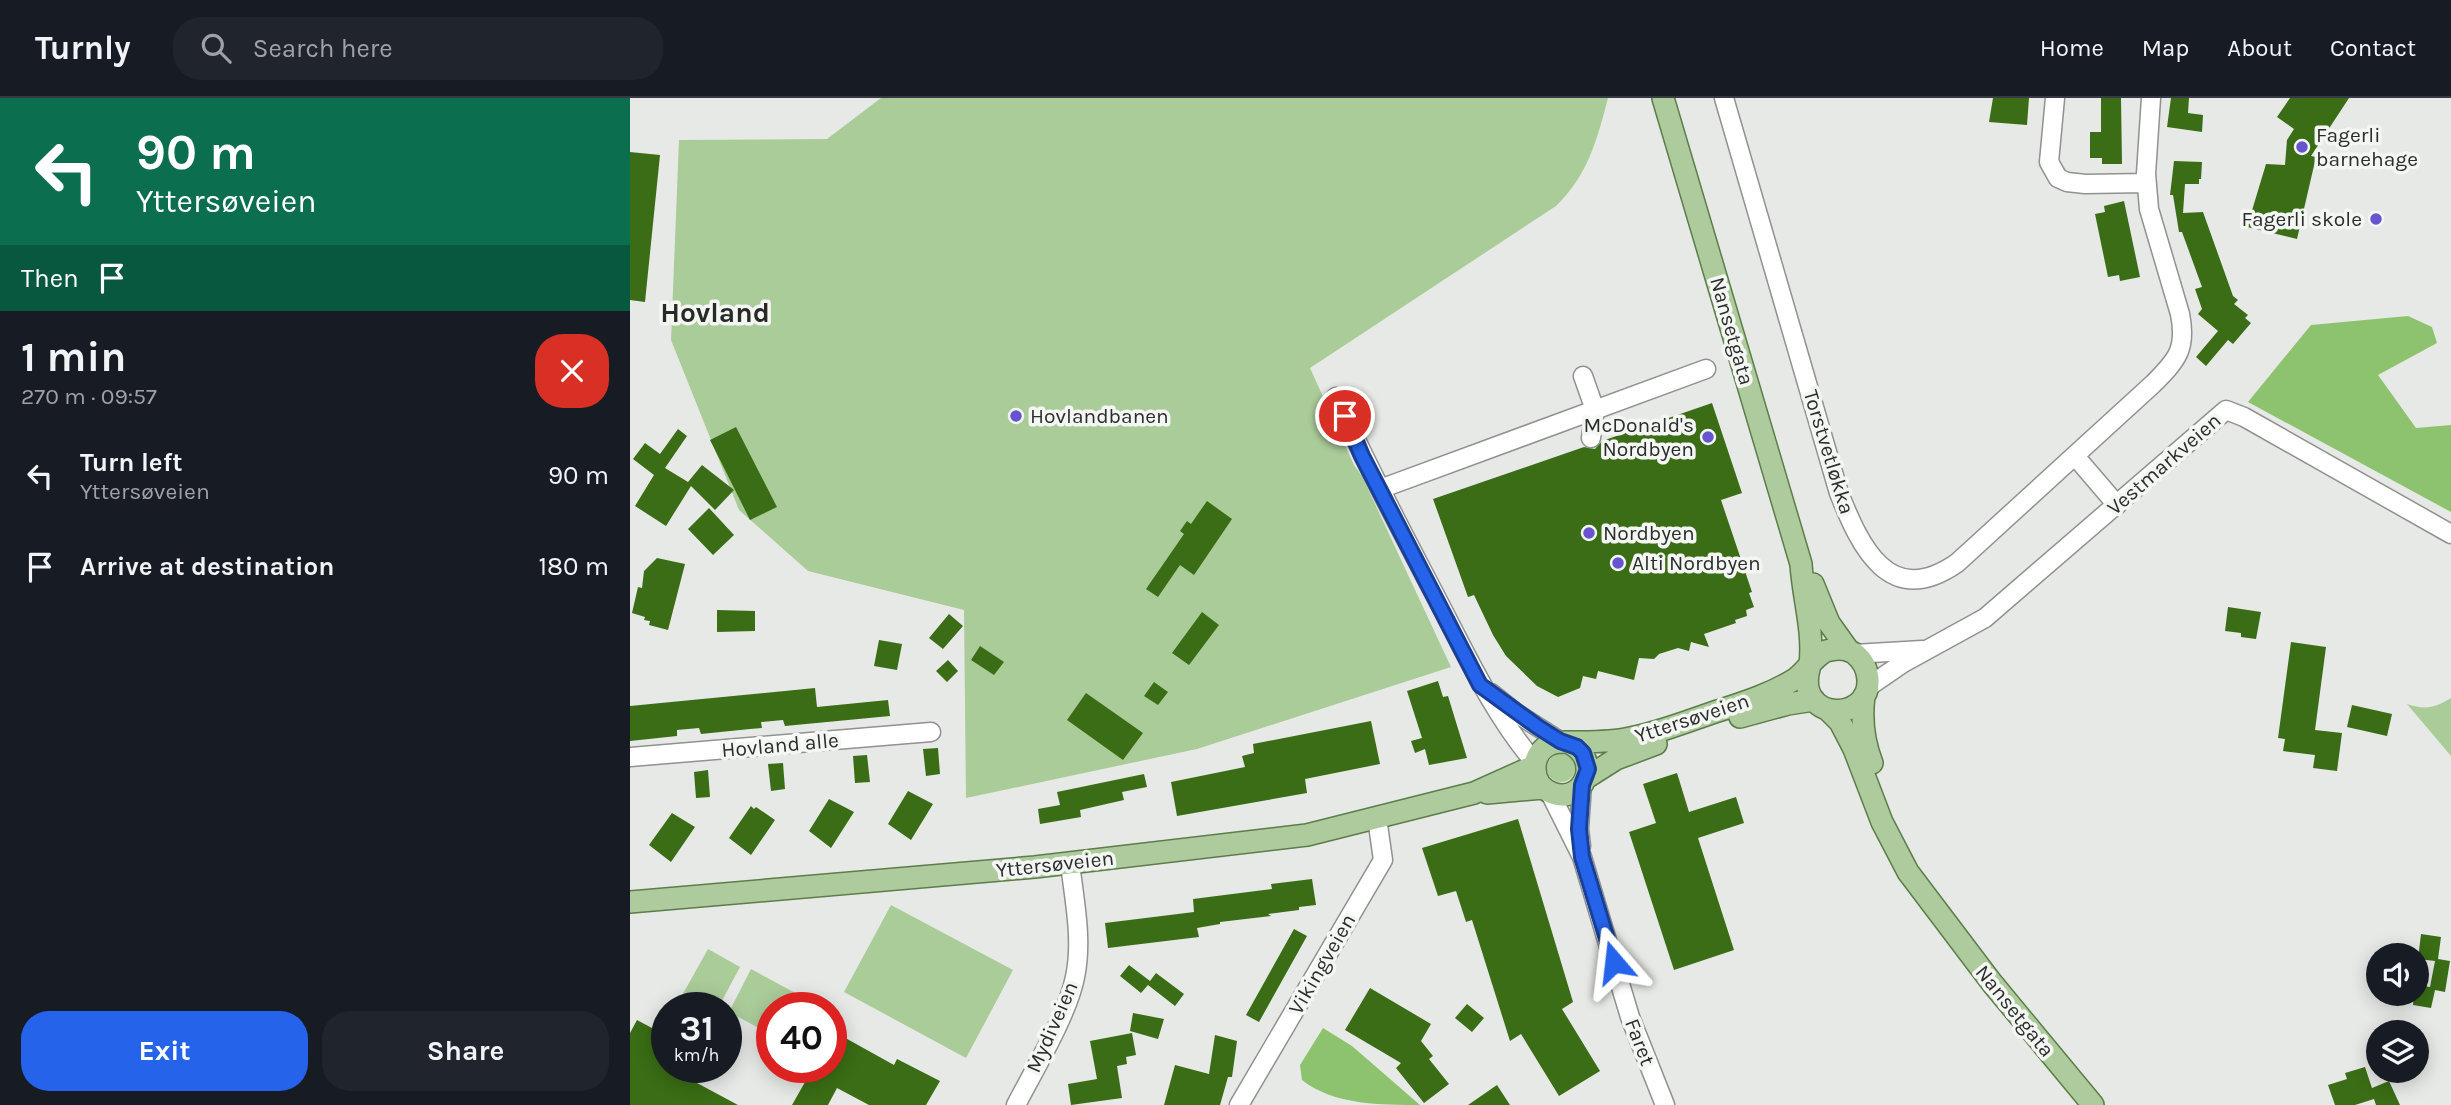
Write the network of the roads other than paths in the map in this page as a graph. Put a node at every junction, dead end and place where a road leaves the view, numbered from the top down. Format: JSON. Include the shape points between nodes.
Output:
{"nodes":[{"id":1,"x":1663,"y":98,"type":"edge"},
{"id":2,"x":1724,"y":98,"type":"edge"},
{"id":3,"x":2055,"y":98,"type":"edge"},
{"id":4,"x":2151,"y":98,"type":"edge"},
{"id":5,"x":2147,"y":183,"type":"junction"},
{"id":6,"x":1706,"y":369,"type":"dead end"},
{"id":7,"x":1583,"y":376,"type":"dead end"},
{"id":8,"x":1336,"y":397,"type":"dead end"},
{"id":9,"x":1595,"y":410,"type":"junction"},
{"id":10,"x":1591,"y":438,"type":"dead end"},
{"id":11,"x":2075,"y":456,"type":"junction"},
{"id":12,"x":1380,"y":489,"type":"junction"},
{"id":13,"x":2117,"y":505,"type":"junction"},
{"id":14,"x":2451,"y":534,"type":"edge"},
{"id":15,"x":1801,"y":564,"type":"junction"},
{"id":16,"x":1933,"y":649,"type":"junction"},
{"id":17,"x":1852,"y":652,"type":"junction"},
{"id":18,"x":1810,"y":667,"type":"junction"},
{"id":19,"x":1480,"y":685,"type":"junction"},
{"id":20,"x":1866,"y":691,"type":"junction"},
{"id":21,"x":1820,"y":705,"type":"junction"},
{"id":22,"x":930,"y":732,"type":"dead end"},
{"id":23,"x":1565,"y":742,"type":"junction"},
{"id":24,"x":630,"y":757,"type":"edge"},
{"id":25,"x":1535,"y":764,"type":"junction"},
{"id":26,"x":1584,"y":781,"type":"junction"},
{"id":27,"x":1546,"y":790,"type":"junction"},
{"id":28,"x":1474,"y":793,"type":"junction"},
{"id":29,"x":1377,"y":818,"type":"junction"},
{"id":30,"x":1582,"y":857,"type":"junction"},
{"id":31,"x":1070,"y":863,"type":"junction"},
{"id":32,"x":630,"y":902,"type":"edge"},
{"id":33,"x":1940,"y":915,"type":"junction"},
{"id":34,"x":1016,"y":1105,"type":"edge"},
{"id":35,"x":1239,"y":1105,"type":"edge"},
{"id":36,"x":1665,"y":1105,"type":"edge"},
{"id":37,"x":2093,"y":1105,"type":"edge"}],
"edges":[{"from":1,"to":15,"type":"main road","name":"Nansetgata"},
{"from":2,"to":11,"type":"street","name":"Torstvetløkka","via":[[1839,493],[1862,546],[1876,563],[1908,578],[1942,573]]},
{"from":3,"to":5,"type":"street","via":[[2049,162],[2058,178],[2085,184]]},
{"from":4,"to":5,"type":"street","name":"Torstvetløkka"},
{"from":5,"to":11,"type":"street","name":"Torstvetløkka","via":[[2156,240],[2180,314],[2182,343],[2172,365]]},
{"from":6,"to":9,"type":"street"},
{"from":7,"to":9,"type":"street"},
{"from":8,"to":12,"type":"street"},
{"from":9,"to":10,"type":"street"},
{"from":9,"to":12,"type":"street"},
{"from":11,"to":13,"type":"street"},
{"from":12,"to":19,"type":"street"},
{"from":13,"to":14,"type":"street","name":"Vestmarkveien","via":[[2226,410]]},
{"from":13,"to":16,"type":"street","name":"Vestmarkveien","via":[[1985,618]]},
{"from":15,"to":17,"type":"main road","name":"Nansetgata","via":[[1829,623]]},
{"from":15,"to":18,"type":"main road","name":"Nansetgata","via":[[1811,621]]},
{"from":16,"to":17,"type":"street","name":"Vestmarkveien"},
{"from":16,"to":20,"type":"street","name":"Vestmarkveien","via":[[1903,663]]},
{"from":17,"to":18,"type":"main road","via":[[1828,651]]},
{"from":17,"to":20,"type":"main road","via":[[1866,668]]},
{"from":18,"to":21,"type":"main road","via":[[1806,685]]},
{"from":18,"to":23,"type":"main road","name":"Yttersøveien","via":[[1772,691],[1640,736]]},
{"from":19,"to":23,"type":"street"},
{"from":19,"to":25,"type":"street"},
{"from":20,"to":21,"type":"main road","via":[[1850,709],[1834,711]]},
{"from":20,"to":33,"type":"main road","name":"Nansetgata","via":[[1862,716],[1865,745]]},
{"from":21,"to":26,"type":"main road","name":"Yttersøveien","via":[[1758,711],[1616,759]]},
{"from":21,"to":33,"type":"main road","name":"Nansetgata","via":[[1840,722],[1882,822],[1908,872]]},
{"from":22,"to":24,"type":"street","name":"Hovland alle"},
{"from":23,"to":25,"type":"main road","via":[[1544,748]]},
{"from":23,"to":26,"type":"main road","via":[[1583,753],[1588,769]]},
{"from":25,"to":27,"type":"main road","via":[[1537,780]]},
{"from":25,"to":28,"type":"main road","name":"Yttersøveien"},
{"from":26,"to":27,"type":"main road","via":[[1567,794]]},
{"from":26,"to":30,"type":"street","name":"Faret","via":[[1579,829]]},
{"from":27,"to":28,"type":"main road","name":"Yttersøveien"},
{"from":27,"to":30,"type":"street","name":"Faret"},
{"from":28,"to":29,"type":"main road","name":"Yttersøveien"},
{"from":29,"to":31,"type":"main road","name":"Yttersøveien","via":[[1307,835]]},
{"from":29,"to":35,"type":"street","name":"Vikingveien","via":[[1383,860]]},
{"from":30,"to":36,"type":"street","name":"Faret","via":[[1630,1017]]},
{"from":31,"to":32,"type":"main road","name":"Yttersøveien"},
{"from":31,"to":34,"type":"street","name":"Mydiveien","via":[[1076,912],[1075,977]]},
{"from":33,"to":37,"type":"main road","name":"Nansetgata"}]}
